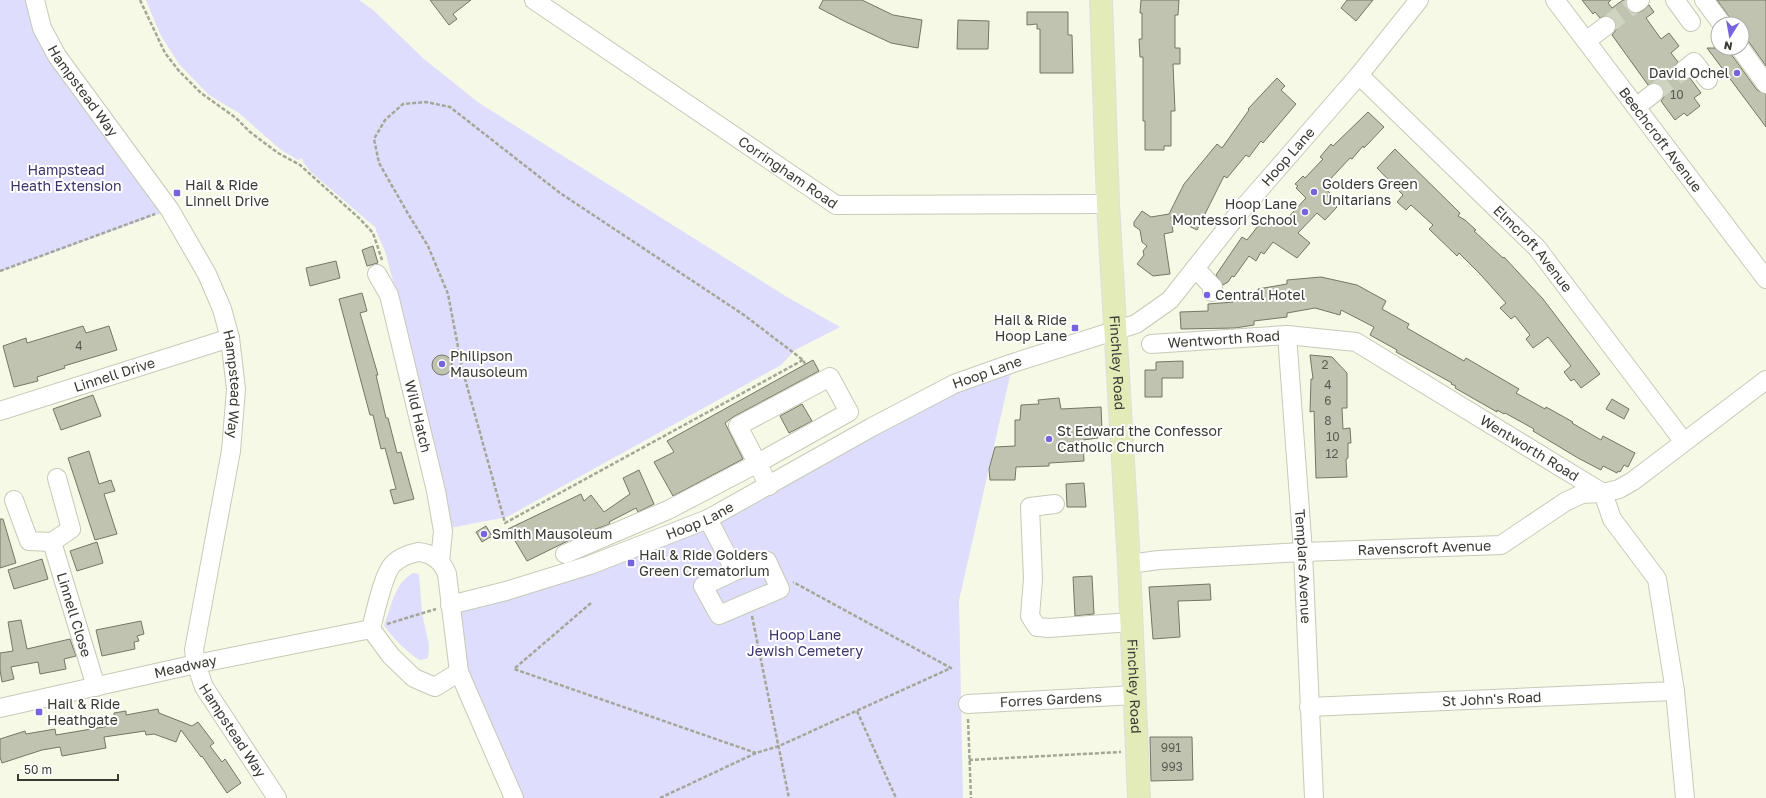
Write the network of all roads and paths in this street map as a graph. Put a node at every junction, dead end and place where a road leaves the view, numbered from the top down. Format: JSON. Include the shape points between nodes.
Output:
{"nodes":[{"id":1,"x":35,"y":0,"type":"edge"},
{"id":2,"x":140,"y":0,"type":"edge"},
{"id":3,"x":534,"y":0,"type":"edge"},
{"id":4,"x":1101,"y":0,"type":"edge"},
{"id":5,"x":1419,"y":0,"type":"edge"},
{"id":6,"x":1555,"y":0,"type":"edge"},
{"id":7,"x":1675,"y":0,"type":"edge"},
{"id":8,"x":1704,"y":0,"type":"edge"},
{"id":9,"x":1716,"y":16,"type":"edge"},
{"id":10,"x":1691,"y":22,"type":"dead end"},
{"id":11,"x":1606,"y":26,"type":"tunnel mouth"},
{"id":12,"x":1586,"y":41,"type":"junction"},
{"id":13,"x":1746,"y":56,"type":"edge"},
{"id":14,"x":1684,"y":70,"type":"tunnel mouth"},
{"id":15,"x":1359,"y":74,"type":"junction"},
{"id":16,"x":1708,"y":80,"type":"dead end"},
{"id":17,"x":1766,"y":84,"type":"edge"},
{"id":18,"x":1654,"y":93,"type":"tunnel mouth"},
{"id":19,"x":1636,"y":107,"type":"junction"},
{"id":20,"x":1108,"y":204,"type":"junction"},
{"id":21,"x":170,"y":210,"type":"junction"},
{"id":22,"x":1195,"y":268,"type":"junction"},
{"id":23,"x":0,"y":271,"type":"edge"},
{"id":24,"x":377,"y":274,"type":"joint"},
{"id":25,"x":1766,"y":279,"type":"edge"},
{"id":26,"x":1212,"y":292,"type":"dead end"},
{"id":27,"x":1115,"y":330,"type":"junction"},
{"id":28,"x":1288,"y":335,"type":"junction"},
{"id":29,"x":230,"y":338,"type":"junction"},
{"id":30,"x":1151,"y":344,"type":"dead end"},
{"id":31,"x":803,"y":360,"type":"junction"},
{"id":32,"x":805,"y":364,"type":"dead end"},
{"id":33,"x":1766,"y":380,"type":"edge"},
{"id":34,"x":0,"y":411,"type":"edge"},
{"id":35,"x":1684,"y":442,"type":"junction"},
{"id":36,"x":758,"y":464,"type":"junction"},
{"id":37,"x":57,"y":478,"type":"dead end"},
{"id":38,"x":769,"y":486,"type":"junction"},
{"id":39,"x":1603,"y":493,"type":"junction"},
{"id":40,"x":14,"y":500,"type":"dead end"},
{"id":41,"x":1054,"y":504,"type":"dead end"},
{"id":42,"x":708,"y":519,"type":"junction"},
{"id":43,"x":52,"y":542,"type":"junction"},
{"id":44,"x":1303,"y":552,"type":"junction"},
{"id":45,"x":565,"y":554,"type":"dead end"},
{"id":46,"x":440,"y":561,"type":"junction"},
{"id":47,"x":1129,"y":564,"type":"junction"},
{"id":48,"x":771,"y":570,"type":"junction"},
{"id":49,"x":735,"y":572,"type":"junction"},
{"id":50,"x":749,"y":602,"type":"junction"},
{"id":51,"x":591,"y":603,"type":"dead end"},
{"id":52,"x":450,"y":606,"type":"junction"},
{"id":53,"x":426,"y":612,"type":"dead end"},
{"id":54,"x":1131,"y":622,"type":"junction"},
{"id":55,"x":371,"y":629,"type":"junction"},
{"id":56,"x":196,"y":664,"type":"junction"},
{"id":57,"x":459,"y":672,"type":"junction"},
{"id":58,"x":96,"y":687,"type":"junction"},
{"id":59,"x":1675,"y":691,"type":"junction"},
{"id":60,"x":1135,"y":695,"type":"junction"},
{"id":61,"x":968,"y":704,"type":"joint"},
{"id":62,"x":1309,"y":707,"type":"junction"},
{"id":63,"x":0,"y":708,"type":"edge"},
{"id":64,"x":857,"y":711,"type":"junction"},
{"id":65,"x":779,"y":746,"type":"junction"},
{"id":66,"x":1137,"y":751,"type":"junction"},
{"id":67,"x":756,"y":754,"type":"junction"},
{"id":68,"x":969,"y":760,"type":"junction"},
{"id":69,"x":277,"y":798,"type":"edge"},
{"id":70,"x":514,"y":798,"type":"edge"},
{"id":71,"x":660,"y":798,"type":"edge"},
{"id":72,"x":789,"y":798,"type":"edge"},
{"id":73,"x":896,"y":798,"type":"edge"},
{"id":74,"x":971,"y":798,"type":"edge"},
{"id":75,"x":1139,"y":798,"type":"edge"},
{"id":76,"x":1314,"y":798,"type":"edge"},
{"id":77,"x":1685,"y":798,"type":"edge"}],
"edges":[{"from":1,"to":21,"type":"street","name":"Hampstead Way","via":[[42,28],[57,56]]},
{"from":2,"to":24,"type":"path","via":[[165,53],[179,71],[278,154],[300,165],[373,233],[382,262]]},
{"from":3,"to":20,"type":"street","name":"Corringham Road","via":[[836,205]]},
{"from":4,"to":20,"type":"main road","name":"Finchley Road"},
{"from":5,"to":15,"type":"street","name":"Hoop Lane"},
{"from":6,"to":12,"type":"street","name":"Beechcroft Avenue"},
{"from":7,"to":10,"type":"street"},
{"from":8,"to":9,"type":"street"},
{"from":11,"to":12,"type":"street"},
{"from":12,"to":19,"type":"street","name":"Beechcroft Avenue"},
{"from":13,"to":17,"type":"street"},
{"from":14,"to":16,"type":"street","via":[[1694,62]]},
{"from":15,"to":22,"type":"street","name":"Hoop Lane","via":[[1238,214]]},
{"from":15,"to":35,"type":"street","name":"Elmcroft Avenue","via":[[1537,248]]},
{"from":18,"to":19,"type":"street"},
{"from":19,"to":25,"type":"street","name":"Beechcroft Avenue"},
{"from":20,"to":27,"type":"main road","name":"Finchley Road"},
{"from":21,"to":23,"type":"path"},
{"from":21,"to":29,"type":"street","name":"Hampstead Way","via":[[207,274],[222,309]]},
{"from":22,"to":26,"type":"street","via":[[1213,287]]},
{"from":22,"to":27,"type":"street","name":"Hoop Lane","via":[[1170,300],[1136,324]]},
{"from":24,"to":46,"type":"street","name":"Wild Hatch","via":[[389,295],[436,490],[443,531]]},
{"from":27,"to":38,"type":"street","name":"Hoop Lane","via":[[954,384]]},
{"from":27,"to":47,"type":"main road","name":"Finchley Road"},
{"from":28,"to":30,"type":"street","name":"Wentworth Road"},
{"from":28,"to":39,"type":"street","name":"Wentworth Road","via":[[1356,342]]},
{"from":28,"to":44,"type":"street","name":"Templars Avenue"},
{"from":29,"to":34,"type":"street","name":"Linnell Drive"},
{"from":29,"to":56,"type":"street","name":"Hampstead Way","via":[[236,389],[232,451],[194,650]]},
{"from":31,"to":31,"type":"path","via":[[744,315],[560,193],[450,107],[426,102],[403,104],[385,120],[374,139],[379,163],[428,246],[448,294],[462,368],[505,523]]},
{"from":31,"to":32,"type":"path"},
{"from":33,"to":35,"type":"street","name":"Ravenscroft Avenue"},
{"from":35,"to":39,"type":"street","name":"Ravenscroft Avenue","via":[[1633,481],[1620,489]]},
{"from":36,"to":36,"type":"street","via":[[738,426],[830,377],[848,412]]},
{"from":36,"to":38,"type":"street"},
{"from":36,"to":45,"type":"street","via":[[668,510]]},
{"from":37,"to":43,"type":"street","via":[[71,529]]},
{"from":38,"to":42,"type":"street","name":"Hoop Lane"},
{"from":39,"to":44,"type":"street","name":"Ravenscroft Avenue","via":[[1582,494],[1565,502],[1501,545]]},
{"from":39,"to":59,"type":"street","via":[[1612,519],[1658,579]]},
{"from":40,"to":43,"type":"street","via":[[30,541]]},
{"from":41,"to":54,"type":"street","via":[[1030,507],[1033,579],[1030,616],[1037,627]]},
{"from":42,"to":49,"type":"street"},
{"from":42,"to":52,"type":"street","name":"Hoop Lane","via":[[590,565],[506,592]]},
{"from":43,"to":58,"type":"street","name":"Linnell Close"},
{"from":44,"to":47,"type":"street","name":"Ravenscroft Avenue"},
{"from":44,"to":62,"type":"street","name":"Templars Avenue"},
{"from":46,"to":52,"type":"street","via":[[447,574]]},
{"from":46,"to":55,"type":"street","via":[[418,552],[409,554],[392,565],[381,591]]},
{"from":47,"to":54,"type":"main road","name":"Finchley Road"},
{"from":48,"to":49,"type":"street","via":[[767,561]]},
{"from":48,"to":50,"type":"street","via":[[780,589]]},
{"from":48,"to":64,"type":"path","via":[[951,668]]},
{"from":49,"to":50,"type":"street","via":[[703,586],[719,615]]},
{"from":50,"to":65,"type":"path"},
{"from":51,"to":67,"type":"path","via":[[514,669]]},
{"from":52,"to":57,"type":"street"},
{"from":53,"to":55,"type":"path"},
{"from":54,"to":60,"type":"main road","name":"Finchley Road"},
{"from":55,"to":56,"type":"street","name":"Meadway"},
{"from":55,"to":57,"type":"street","via":[[391,656],[414,678],[435,687]]},
{"from":56,"to":58,"type":"street","name":"Meadway"},
{"from":56,"to":69,"type":"street","name":"Hampstead Way","via":[[204,686]]},
{"from":57,"to":70,"type":"street"},
{"from":58,"to":63,"type":"street","name":"Meadway"},
{"from":59,"to":62,"type":"street","name":"St John's Road"},
{"from":59,"to":77,"type":"street"},
{"from":60,"to":61,"type":"street","name":"Forres Gardens"},
{"from":60,"to":66,"type":"main road","name":"Finchley Road"},
{"from":61,"to":68,"type":"path"},
{"from":62,"to":76,"type":"street","name":"Templars Avenue"},
{"from":64,"to":65,"type":"path"},
{"from":64,"to":73,"type":"path"},
{"from":65,"to":67,"type":"path"},
{"from":65,"to":72,"type":"path"},
{"from":66,"to":68,"type":"path"},
{"from":66,"to":75,"type":"main road","name":"Finchley Road"},
{"from":67,"to":71,"type":"path"},
{"from":68,"to":74,"type":"path"}]}
